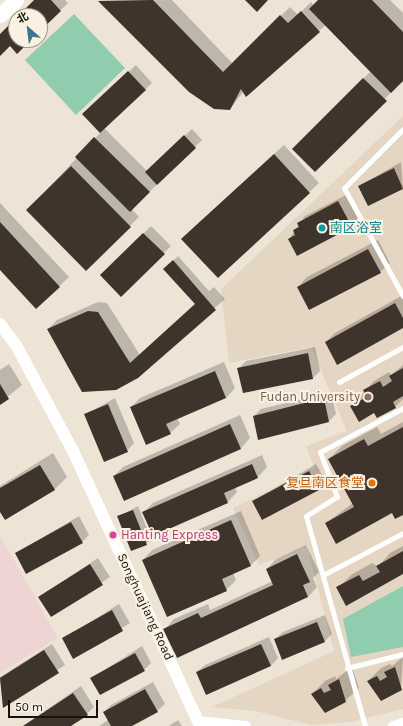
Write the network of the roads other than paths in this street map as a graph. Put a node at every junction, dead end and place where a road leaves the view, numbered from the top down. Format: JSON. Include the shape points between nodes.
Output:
{"nodes":[{"id":1,"x":16,"y":0,"type":"edge"},
{"id":2,"x":0,"y":15,"type":"edge"},
{"id":3,"x":403,"y":129,"type":"edge"},
{"id":4,"x":403,"y":296,"type":"edge"},
{"id":5,"x":0,"y":324,"type":"edge"},
{"id":6,"x":403,"y":347,"type":"edge"},
{"id":7,"x":339,"y":382,"type":"dead end"},
{"id":8,"x":403,"y":408,"type":"edge"},
{"id":9,"x":403,"y":533,"type":"edge"},
{"id":10,"x":323,"y":575,"type":"junction"},
{"id":11,"x":403,"y":654,"type":"edge"},
{"id":12,"x":347,"y":668,"type":"junction"},
{"id":13,"x":403,"y":723,"type":"edge"},
{"id":14,"x":199,"y":724,"type":"edge"},
{"id":15,"x":246,"y":726,"type":"edge"},
{"id":16,"x":365,"y":726,"type":"edge"},
{"id":17,"x":393,"y":726,"type":"edge"}],
"edges":[{"from":1,"to":2,"type":"main road"},
{"from":3,"to":4,"type":"lane","via":[[344,188]]},
{"from":5,"to":14,"type":"street","name":"Songhuajiang Road","via":[[16,345],[73,451]]},
{"from":6,"to":7,"type":"lane"},
{"from":8,"to":10,"type":"lane","via":[[320,452],[337,497],[306,516]]},
{"from":9,"to":10,"type":"lane"},
{"from":10,"to":12,"type":"lane"},
{"from":11,"to":12,"type":"lane"},
{"from":12,"to":16,"type":"lane"},
{"from":13,"to":17,"type":"street"},
{"from":14,"to":15,"type":"street","name":"Songhuajiang Road"}]}
